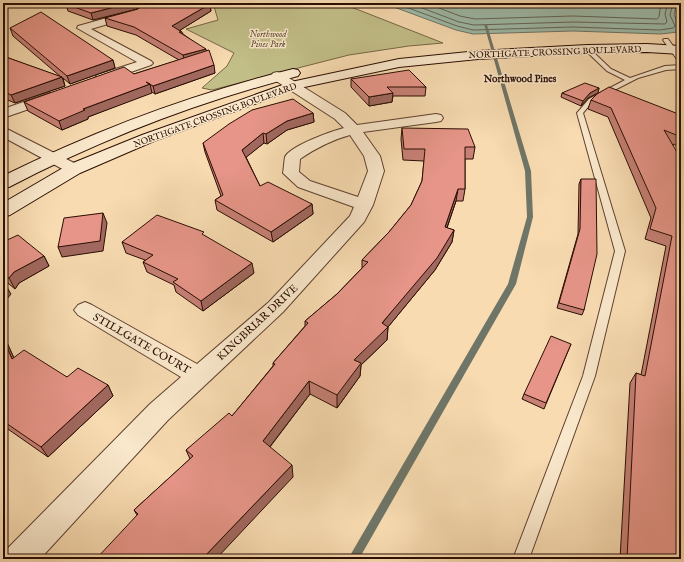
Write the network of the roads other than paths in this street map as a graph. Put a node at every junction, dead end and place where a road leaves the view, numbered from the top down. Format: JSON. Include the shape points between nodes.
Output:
{"nodes":[{"id":1,"x":136,"y":13,"type":"edge"},
{"id":2,"x":566,"y":39,"type":"dead end"},
{"id":3,"x":441,"y":45,"type":"dead end"},
{"id":4,"x":675,"y":45,"type":"edge"},
{"id":5,"x":587,"y":49,"type":"junction"},
{"id":6,"x":681,"y":61,"type":"edge"},
{"id":7,"x":681,"y":67,"type":"edge"},
{"id":8,"x":630,"y":80,"type":"junction"},
{"id":9,"x":284,"y":81,"type":"junction"},
{"id":10,"x":91,"y":82,"type":"edge"},
{"id":11,"x":62,"y":92,"type":"edge"},
{"id":12,"x":3,"y":114,"type":"edge"},
{"id":13,"x":436,"y":118,"type":"dead end"},
{"id":14,"x":353,"y":130,"type":"junction"},
{"id":15,"x":3,"y":131,"type":"edge"},
{"id":16,"x":54,"y":157,"type":"junction"},
{"id":17,"x":74,"y":169,"type":"junction"},
{"id":18,"x":3,"y":183,"type":"edge"},
{"id":19,"x":364,"y":205,"type":"junction"},
{"id":20,"x":3,"y":211,"type":"edge"},
{"id":21,"x":86,"y":310,"type":"dead end"},
{"id":22,"x":199,"y":376,"type":"junction"},
{"id":23,"x":20,"y":559,"type":"edge"},
{"id":24,"x":521,"y":559,"type":"edge"}],
"edges":[{"from":1,"to":10,"type":"street","via":[[82,28],[147,63]]},
{"from":2,"to":4,"type":"street","name":"NORTHGATE CROSSING BOULEVARD"},
{"from":3,"to":9,"type":"street","name":"NORTHGATE CROSSING BOULEVARD","via":[[343,62]]},
{"from":4,"to":5,"type":"street","name":"NORTHGATE CROSSING BOULEVARD"},
{"from":4,"to":6,"type":"lane"},
{"from":5,"to":8,"type":"lane","via":[[608,70]]},
{"from":5,"to":9,"type":"street","name":"NORTHGATE CROSSING BOULEVARD","via":[[509,52],[399,63]]},
{"from":7,"to":8,"type":"lane","via":[[664,68]]},
{"from":8,"to":24,"type":"lane","via":[[591,100],[580,113],[620,251],[590,376]]},
{"from":9,"to":14,"type":"street","name":"KINGBRIAR DRIVE","via":[[340,116]]},
{"from":9,"to":16,"type":"street","name":"NORTHGATE CROSSING BOULEVARD","via":[[175,108]]},
{"from":9,"to":17,"type":"street","name":"NORTHGATE CROSSING BOULEVARD"},
{"from":11,"to":12,"type":"street"},
{"from":13,"to":14,"type":"street"},
{"from":14,"to":19,"type":"street","name":"KINGBRIAR DRIVE","via":[[372,156],[376,171]]},
{"from":14,"to":19,"type":"street","via":[[307,146],[293,157],[291,173],[304,184]]},
{"from":15,"to":16,"type":"street"},
{"from":16,"to":17,"type":"street"},
{"from":16,"to":18,"type":"street","name":"NORTHGATE CROSSING BOULEVARD"},
{"from":17,"to":20,"type":"street","name":"NORTHGATE CROSSING BOULEVARD"},
{"from":19,"to":22,"type":"street","name":"KINGBRIAR DRIVE","via":[[358,218],[276,307]]},
{"from":21,"to":22,"type":"street","name":"STILLGATE COURT"},
{"from":22,"to":23,"type":"street","name":"KINGBRIAR DRIVE","via":[[159,412]]}]}
